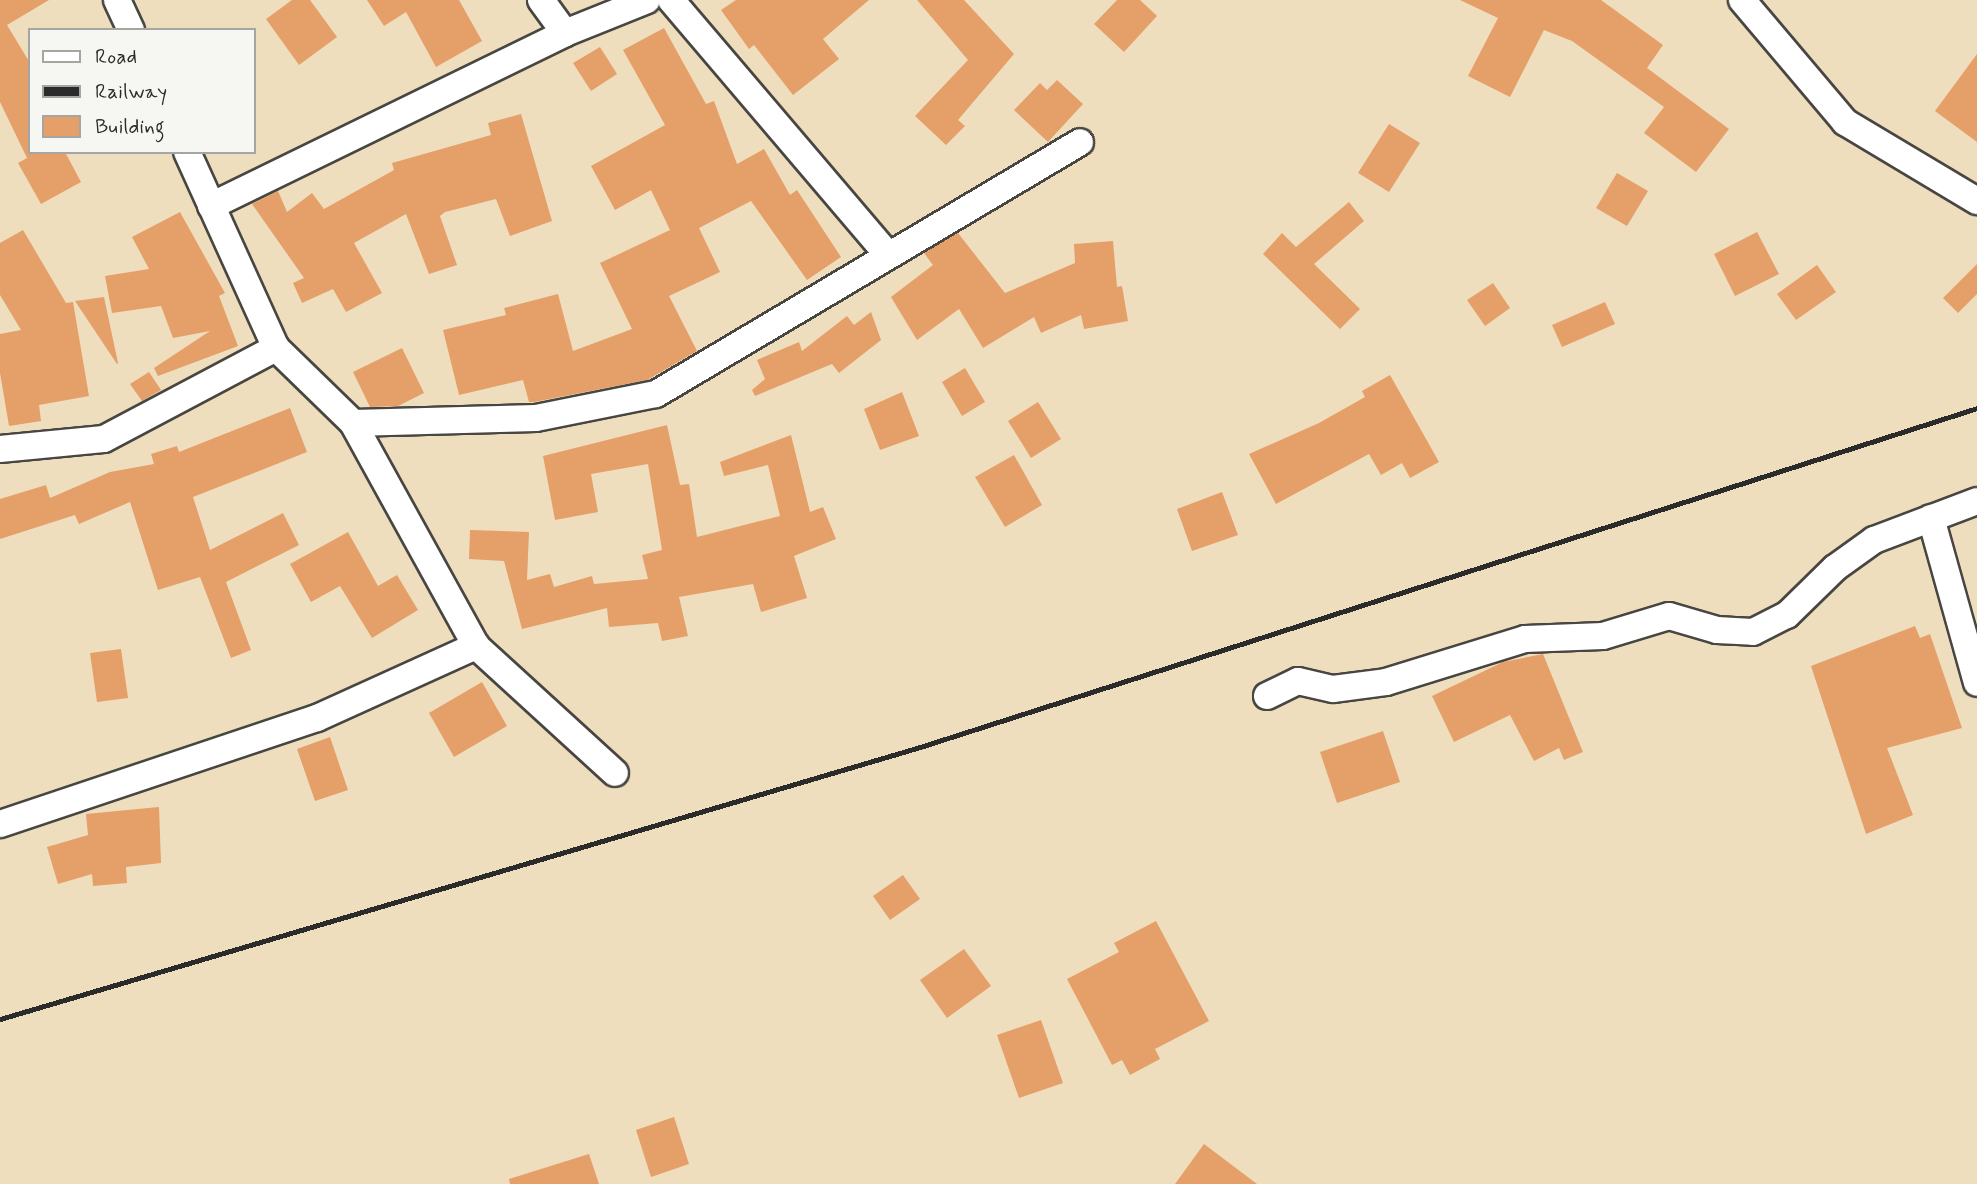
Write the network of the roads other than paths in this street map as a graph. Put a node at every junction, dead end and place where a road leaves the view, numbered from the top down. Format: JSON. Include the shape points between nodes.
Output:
{"nodes":[{"id":1,"x":117,"y":0,"type":"edge"},
{"id":2,"x":541,"y":0,"type":"edge"},
{"id":3,"x":647,"y":0,"type":"edge"},
{"id":4,"x":671,"y":0,"type":"edge"},
{"id":5,"x":1742,"y":0,"type":"edge"},
{"id":6,"x":130,"y":28,"type":"edge"},
{"id":7,"x":565,"y":33,"type":"junction"},
{"id":8,"x":1080,"y":142,"type":"dead end"},
{"id":9,"x":188,"y":154,"type":"edge"},
{"id":10,"x":1977,"y":201,"type":"edge"},
{"id":11,"x":211,"y":206,"type":"junction"},
{"id":12,"x":888,"y":256,"type":"junction"},
{"id":13,"x":276,"y":348,"type":"junction"},
{"id":14,"x":353,"y":423,"type":"junction"},
{"id":15,"x":0,"y":449,"type":"edge"},
{"id":16,"x":1977,"y":501,"type":"edge"},
{"id":17,"x":1931,"y":518,"type":"junction"},
{"id":18,"x":476,"y":646,"type":"junction"},
{"id":19,"x":1977,"y":683,"type":"edge"},
{"id":20,"x":1267,"y":696,"type":"dead end"},
{"id":21,"x":615,"y":773,"type":"dead end"},
{"id":22,"x":0,"y":824,"type":"edge"}],
"edges":[{"from":1,"to":6,"type":"street"},
{"from":2,"to":7,"type":"street"},
{"from":3,"to":7,"type":"street"},
{"from":4,"to":12,"type":"street"},
{"from":5,"to":10,"type":"street","via":[[1845,122]]},
{"from":7,"to":11,"type":"street"},
{"from":8,"to":12,"type":"street"},
{"from":9,"to":11,"type":"street"},
{"from":11,"to":13,"type":"street"},
{"from":12,"to":14,"type":"street","via":[[656,394],[536,418]]},
{"from":13,"to":14,"type":"street"},
{"from":13,"to":15,"type":"street","via":[[103,439]]},
{"from":14,"to":18,"type":"street"},
{"from":16,"to":17,"type":"street"},
{"from":17,"to":19,"type":"street"},
{"from":17,"to":20,"type":"street","via":[[1874,540],[1835,568],[1787,615],[1753,632],[1717,629],[1669,616],[1603,636],[1525,639],[1386,682],[1333,688],[1298,681]]},
{"from":18,"to":21,"type":"street"},
{"from":18,"to":22,"type":"street","via":[[317,718]]}]}
